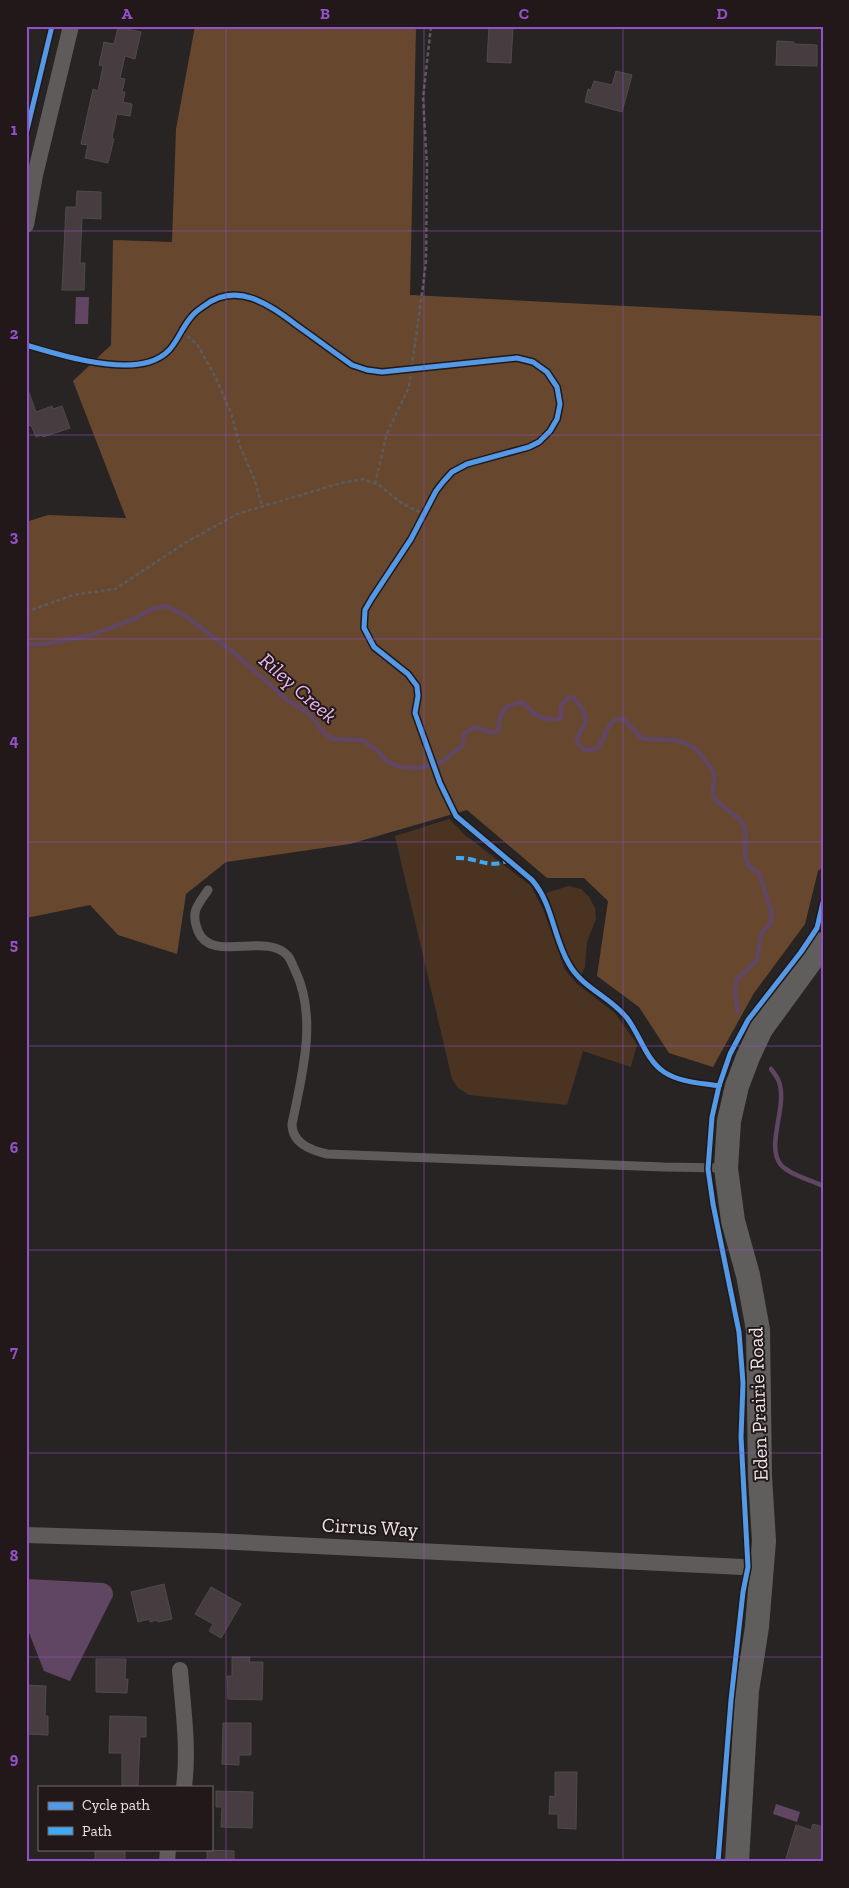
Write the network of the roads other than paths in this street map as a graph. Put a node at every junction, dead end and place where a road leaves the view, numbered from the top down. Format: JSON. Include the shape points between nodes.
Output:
{"nodes":[{"id":1,"x":71,"y":26,"type":"edge"},
{"id":2,"x":26,"y":225,"type":"edge"},
{"id":3,"x":208,"y":890,"type":"dead end"},
{"id":4,"x":823,"y":944,"type":"edge"},
{"id":5,"x":726,"y":1168,"type":"junction"},
{"id":6,"x":26,"y":1535,"type":"edge"},
{"id":7,"x":763,"y":1568,"type":"junction"},
{"id":8,"x":180,"y":1670,"type":"dead end"},
{"id":9,"x":184,"y":1786,"type":"edge"},
{"id":10,"x":737,"y":1862,"type":"edge"}],
"edges":[{"from":1,"to":2,"type":"street"},
{"from":3,"to":5,"type":"lane","via":[[195,910],[200,936],[220,947],[251,945],[279,950],[288,956],[297,974],[304,996],[306,1048],[292,1134],[316,1151],[327,1154]]},
{"from":4,"to":5,"type":"street","name":"Eden Prairie Road","via":[[761,1029],[748,1057],[730,1112]]},
{"from":5,"to":7,"type":"street","name":"Eden Prairie Road","via":[[733,1221],[758,1330]]},
{"from":6,"to":7,"type":"street","name":"Cirrus Way"},
{"from":7,"to":10,"type":"street","name":"Eden Prairie Road","via":[[747,1691]]},
{"from":8,"to":9,"type":"street","via":[[185,1736]]}]}
